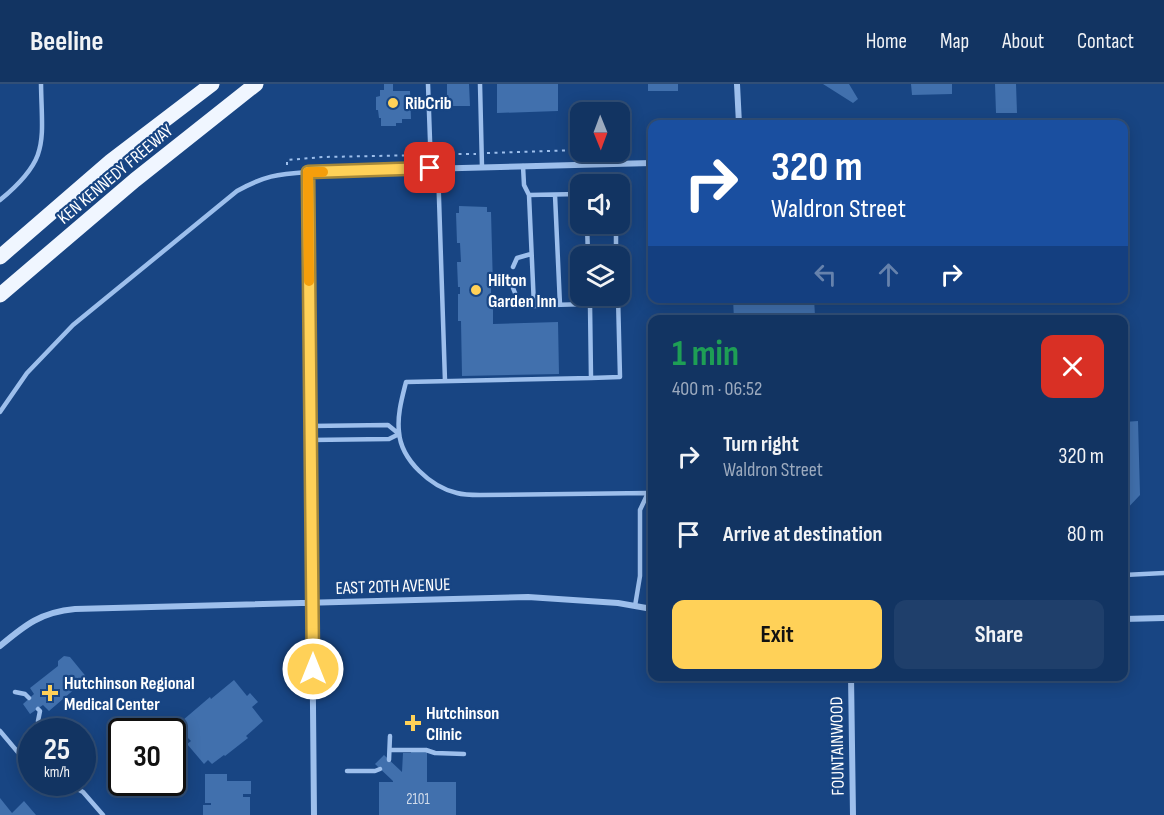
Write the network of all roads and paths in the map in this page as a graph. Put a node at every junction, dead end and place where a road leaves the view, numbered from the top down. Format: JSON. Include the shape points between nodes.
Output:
{"nodes":[{"id":1,"x":41,"y":84,"type":"edge"},
{"id":2,"x":212,"y":84,"type":"edge"},
{"id":3,"x":256,"y":84,"type":"edge"},
{"id":4,"x":428,"y":84,"type":"edge"},
{"id":5,"x":480,"y":84,"type":"edge"},
{"id":6,"x":737,"y":84,"type":"edge"},
{"id":7,"x":739,"y":120,"type":"edge"},
{"id":8,"x":648,"y":163,"type":"edge"},
{"id":9,"x":482,"y":166,"type":"junction"},
{"id":10,"x":523,"y":166,"type":"junction"},
{"id":11,"x":434,"y":168,"type":"junction"},
{"id":12,"x":308,"y":172,"type":"junction"},
{"id":13,"x":570,"y":194,"type":"edge"},
{"id":14,"x":529,"y":195,"type":"junction"},
{"id":15,"x":555,"y":195,"type":"junction"},
{"id":16,"x":0,"y":200,"type":"edge"},
{"id":17,"x":531,"y":254,"type":"junction"},
{"id":18,"x":0,"y":258,"type":"edge"},
{"id":19,"x":513,"y":267,"type":"dead end"},
{"id":20,"x":512,"y":278,"type":"dead end"},
{"id":21,"x":0,"y":296,"type":"edge"},
{"id":22,"x":551,"y":305,"type":"dead end"},
{"id":23,"x":560,"y":305,"type":"junction"},
{"id":24,"x":570,"y":305,"type":"edge"},
{"id":25,"x":590,"y":306,"type":"edge"},
{"id":26,"x":618,"y":306,"type":"edge"},
{"id":27,"x":591,"y":378,"type":"junction"},
{"id":28,"x":445,"y":381,"type":"junction"},
{"id":29,"x":0,"y":412,"type":"edge"},
{"id":30,"x":310,"y":426,"type":"junction"},
{"id":31,"x":399,"y":434,"type":"junction"},
{"id":32,"x":310,"y":441,"type":"junction"},
{"id":33,"x":648,"y":493,"type":"joint"},
{"id":34,"x":1164,"y":573,"type":"edge"},
{"id":35,"x":1128,"y":575,"type":"edge"},
{"id":36,"x":312,"y":604,"type":"junction"},
{"id":37,"x":635,"y":606,"type":"junction"},
{"id":38,"x":648,"y":608,"type":"edge"},
{"id":39,"x":1164,"y":618,"type":"edge"},
{"id":40,"x":1128,"y":619,"type":"edge"},
{"id":41,"x":0,"y":646,"type":"edge"},
{"id":42,"x":851,"y":681,"type":"edge"},
{"id":43,"x":15,"y":692,"type":"dead end"},
{"id":44,"x":29,"y":698,"type":"dead end"},
{"id":45,"x":38,"y":709,"type":"dead end"},
{"id":46,"x":38,"y":718,"type":"edge"},
{"id":47,"x":0,"y":731,"type":"edge"},
{"id":48,"x":390,"y":736,"type":"dead end"},
{"id":49,"x":391,"y":750,"type":"junction"},
{"id":50,"x":18,"y":752,"type":"edge"},
{"id":51,"x":464,"y":754,"type":"dead end"},
{"id":52,"x":389,"y":760,"type":"dead end"},
{"id":53,"x":380,"y":768,"type":"dead end"},
{"id":54,"x":347,"y":771,"type":"dead end"},
{"id":55,"x":86,"y":796,"type":"edge"},
{"id":56,"x":103,"y":815,"type":"edge"},
{"id":57,"x":314,"y":815,"type":"edge"},
{"id":58,"x":853,"y":815,"type":"edge"}],
"edges":[{"from":1,"to":16,"type":"lane","via":[[40,152],[33,168]]},
{"from":2,"to":18,"type":"highway","name":"KEN KENNEDY FREEWAY","via":[[111,161]]},
{"from":3,"to":21,"type":"highway","name":"KEN KENNEDY FREEWAY","via":[[135,180]]},
{"from":4,"to":11,"type":"lane"},
{"from":5,"to":9,"type":"lane"},
{"from":6,"to":7,"type":"street"},
{"from":8,"to":10,"type":"street"},
{"from":9,"to":10,"type":"street"},
{"from":9,"to":11,"type":"street"},
{"from":10,"to":14,"type":"lane"},
{"from":11,"to":12,"type":"street"},
{"from":11,"to":28,"type":"lane"},
{"from":12,"to":29,"type":"lane","via":[[276,174],[237,192],[73,325],[27,373]]},
{"from":12,"to":30,"type":"street"},
{"from":13,"to":15,"type":"lane"},
{"from":14,"to":15,"type":"lane"},
{"from":14,"to":17,"type":"lane"},
{"from":15,"to":23,"type":"lane"},
{"from":17,"to":19,"type":"lane","via":[[517,258]]},
{"from":17,"to":20,"type":"lane","via":[[537,306],[519,303]]},
{"from":22,"to":23,"type":"lane"},
{"from":23,"to":24,"type":"lane"},
{"from":25,"to":27,"type":"lane"},
{"from":26,"to":27,"type":"lane","via":[[620,377]]},
{"from":27,"to":28,"type":"lane"},
{"from":28,"to":31,"type":"lane","via":[[406,382],[399,410]]},
{"from":30,"to":31,"type":"lane","via":[[388,425]]},
{"from":30,"to":32,"type":"street"},
{"from":31,"to":32,"type":"lane","via":[[389,440]]},
{"from":31,"to":33,"type":"lane","via":[[416,468],[434,483],[456,493]]},
{"from":32,"to":36,"type":"street"},
{"from":33,"to":37,"type":"lane","via":[[640,510],[640,576]]},
{"from":34,"to":35,"type":"lane"},
{"from":36,"to":37,"type":"street","name":"EAST 20TH AVENUE","via":[[528,597]]},
{"from":36,"to":41,"type":"street","name":"EAST 20TH AVENUE","via":[[56,611],[41,616]]},
{"from":36,"to":57,"type":"street"},
{"from":37,"to":38,"type":"street","name":"EAST 20TH AVENUE"},
{"from":39,"to":40,"type":"street"},
{"from":42,"to":58,"type":"street","name":"FOUNTAINWOOD"},
{"from":43,"to":44,"type":"lane"},
{"from":45,"to":46,"type":"lane"},
{"from":47,"to":50,"type":"lane"},
{"from":48,"to":49,"type":"lane"},
{"from":49,"to":51,"type":"lane"},
{"from":49,"to":52,"type":"lane"},
{"from":53,"to":54,"type":"lane"},
{"from":55,"to":56,"type":"lane"}]}
